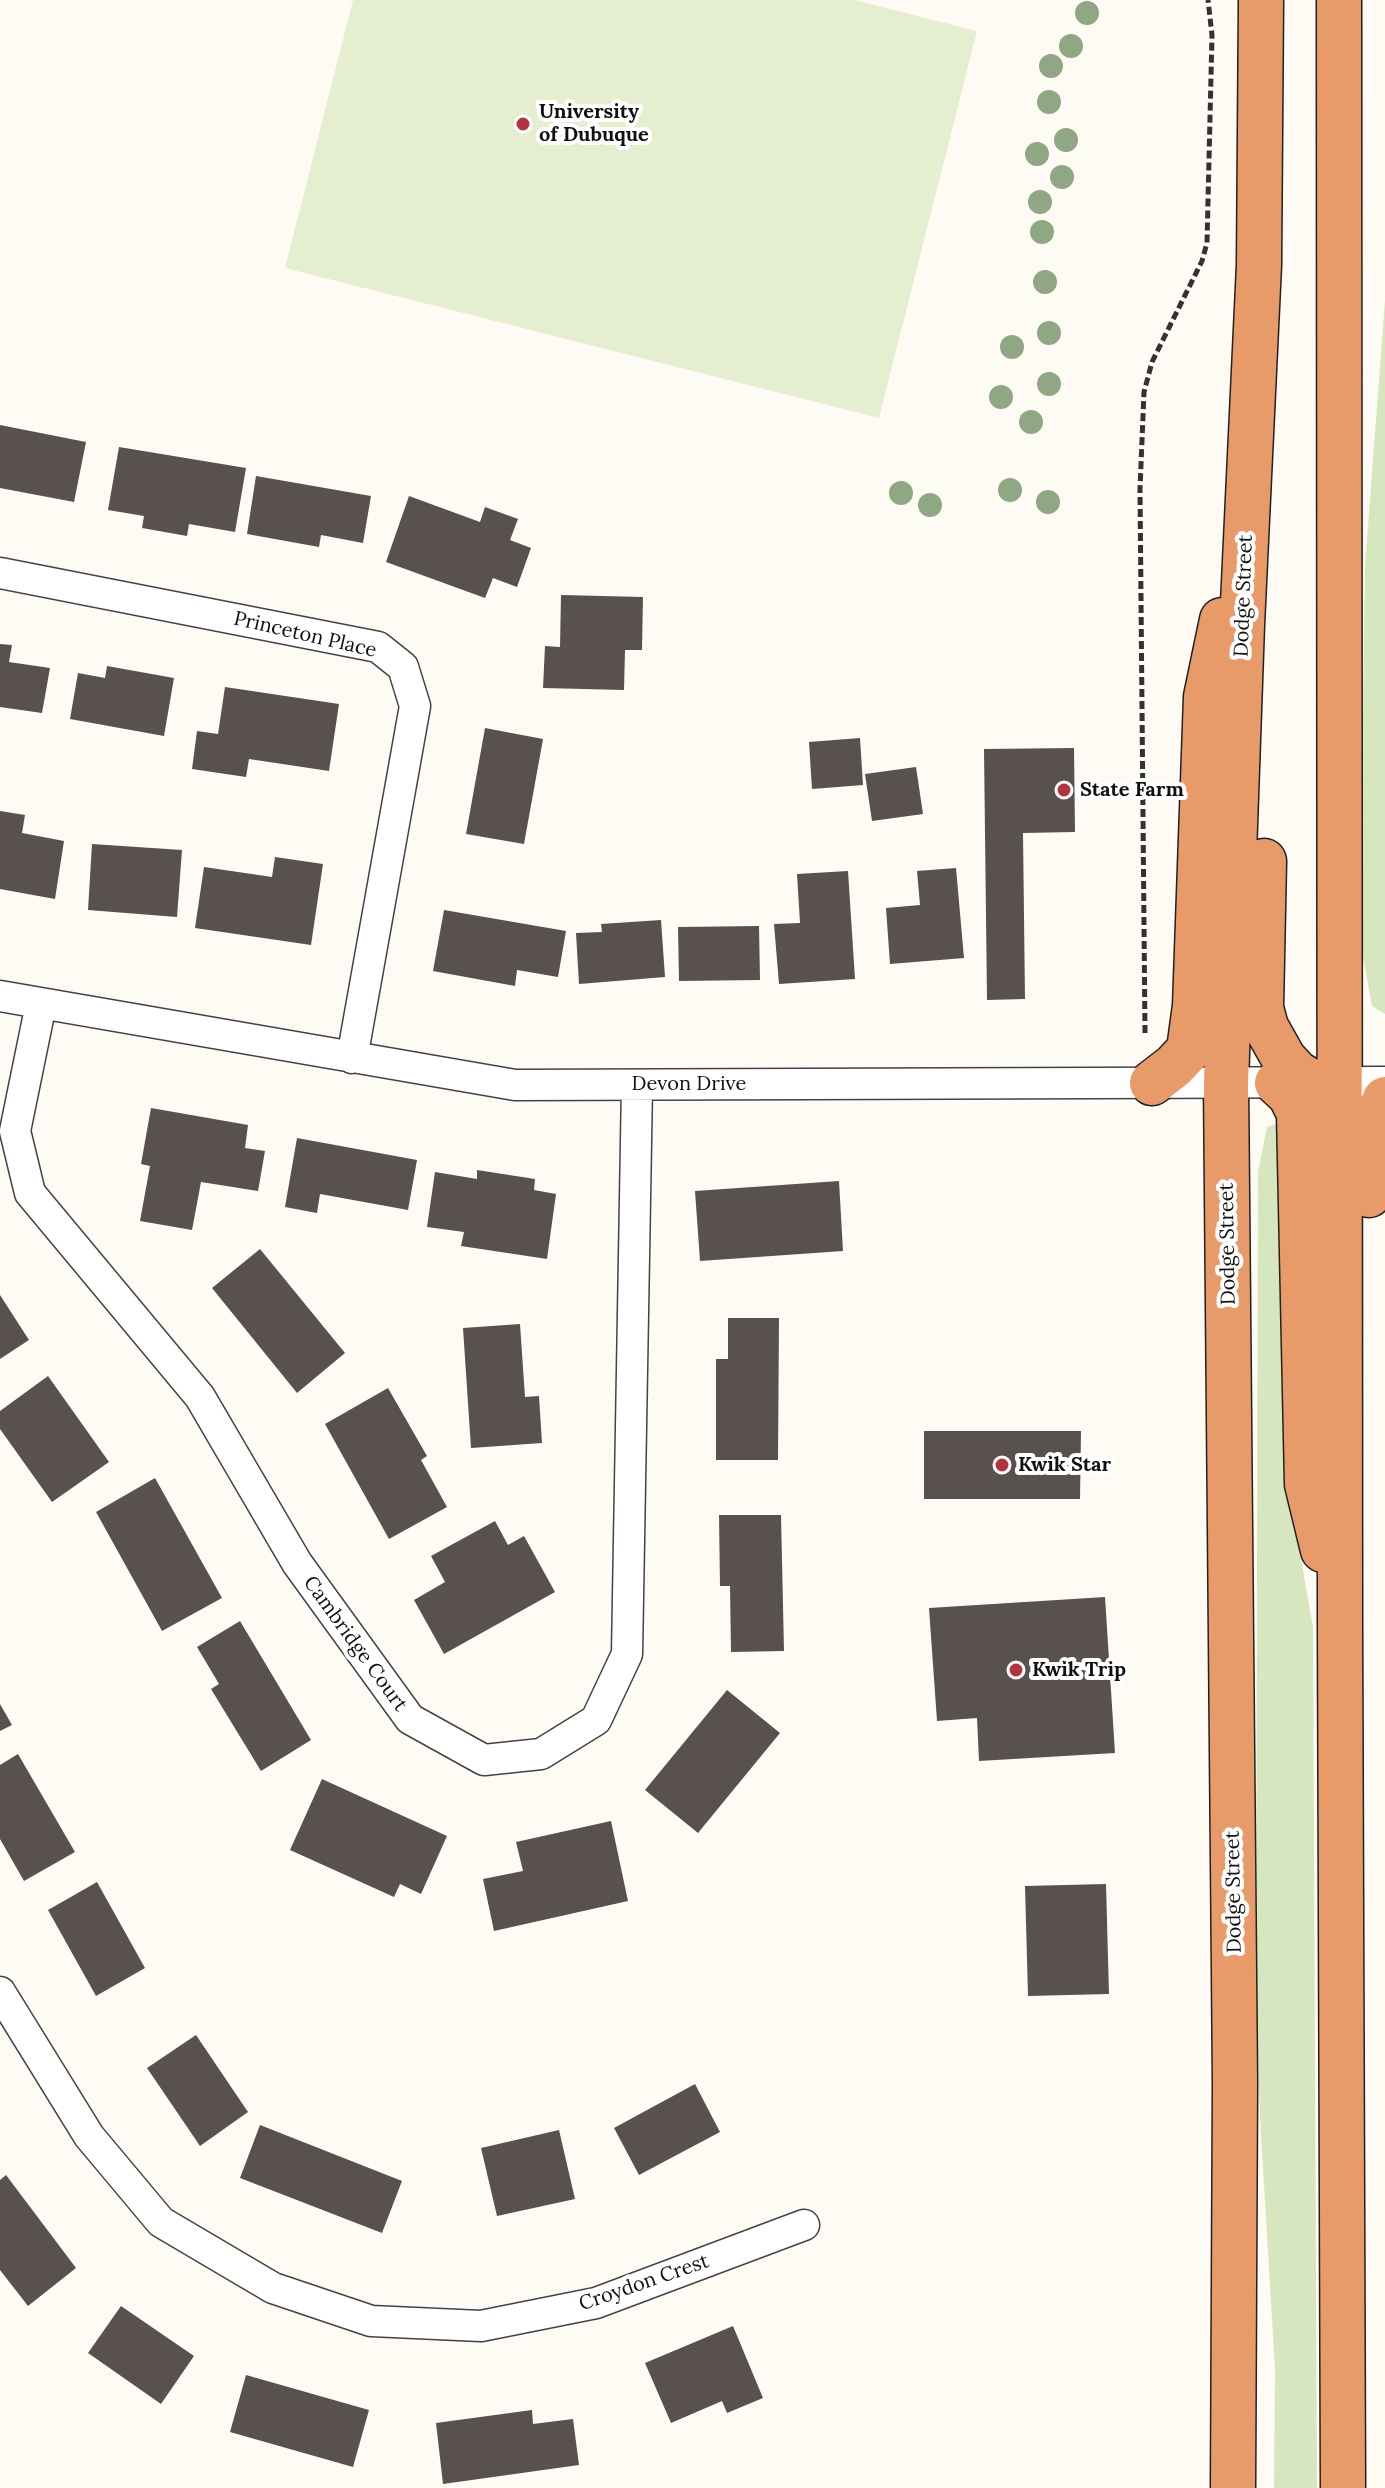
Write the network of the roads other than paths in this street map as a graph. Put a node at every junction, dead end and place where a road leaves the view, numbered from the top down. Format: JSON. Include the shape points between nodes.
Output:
{"nodes":[{"id":1,"x":1252,"y":0,"type":"edge"},
{"id":2,"x":1261,"y":0,"type":"edge"},
{"id":3,"x":1339,"y":0,"type":"edge"},
{"id":4,"x":1261,"y":62,"type":"junction"},
{"id":5,"x":1249,"y":482,"type":"junction"},
{"id":6,"x":0,"y":573,"type":"edge"},
{"id":7,"x":0,"y":996,"type":"edge"},
{"id":8,"x":41,"y":1004,"type":"junction"},
{"id":9,"x":352,"y":1058,"type":"junction"},
{"id":10,"x":1310,"y":1082,"type":"junction"},
{"id":11,"x":1385,"y":1082,"type":"edge"},
{"id":12,"x":1152,"y":1083,"type":"junction"},
{"id":13,"x":1226,"y":1083,"type":"junction"},
{"id":14,"x":637,"y":1085,"type":"junction"},
{"id":15,"x":1385,"y":1099,"type":"edge"},
{"id":16,"x":1340,"y":1605,"type":"junction"},
{"id":17,"x":0,"y":1992,"type":"edge"},
{"id":18,"x":1235,"y":2186,"type":"junction"},
{"id":19,"x":804,"y":2225,"type":"dead end"},
{"id":20,"x":1233,"y":2488,"type":"edge"},
{"id":21,"x":1260,"y":2488,"type":"edge"},
{"id":22,"x":1343,"y":2488,"type":"edge"}],
"edges":[{"from":1,"to":4,"type":"highway"},
{"from":2,"to":4,"type":"highway","name":"Dodge Street"},
{"from":3,"to":10,"type":"highway"},
{"from":4,"to":5,"type":"highway","name":"Dodge Street"},
{"from":5,"to":10,"type":"highway","via":[[1270,599],[1261,1008],[1284,1059]]},
{"from":5,"to":12,"type":"highway","via":[[1206,697],[1189,1050]]},
{"from":5,"to":13,"type":"highway","name":"Dodge Street"},
{"from":6,"to":9,"type":"street","name":"Princeton Place","via":[[378,647],[403,667],[415,706]]},
{"from":7,"to":8,"type":"street","name":"Devon Drive"},
{"from":8,"to":9,"type":"street","name":"Devon Drive"},
{"from":8,"to":14,"type":"street","name":"Cambridge Court","via":[[15,1131],[30,1193],[200,1397],[297,1563],[410,1719],[484,1760],[541,1754],[596,1720],[627,1654]]},
{"from":9,"to":14,"type":"street","name":"Devon Drive","via":[[515,1085]]},
{"from":10,"to":11,"type":"street","name":"Devon Drive"},
{"from":10,"to":13,"type":"street","name":"Devon Drive"},
{"from":10,"to":16,"type":"highway"},
{"from":10,"to":16,"type":"highway","via":[[1290,1095],[1299,1113],[1307,1484]]},
{"from":12,"to":13,"type":"street","name":"Devon Drive"},
{"from":12,"to":14,"type":"street","name":"Devon Drive"},
{"from":13,"to":18,"type":"highway","name":"Dodge Street"},
{"from":15,"to":16,"type":"highway","via":[[1370,1135],[1364,1451]]},
{"from":16,"to":22,"type":"highway"},
{"from":17,"to":19,"type":"street","name":"Croydon Crest","via":[[89,2136],[161,2222],[273,2288],[371,2321],[481,2326],[596,2303]]},
{"from":18,"to":20,"type":"highway","name":"Dodge Street"},
{"from":18,"to":21,"type":"highway","via":[[1252,2275],[1260,2372]]}]}
